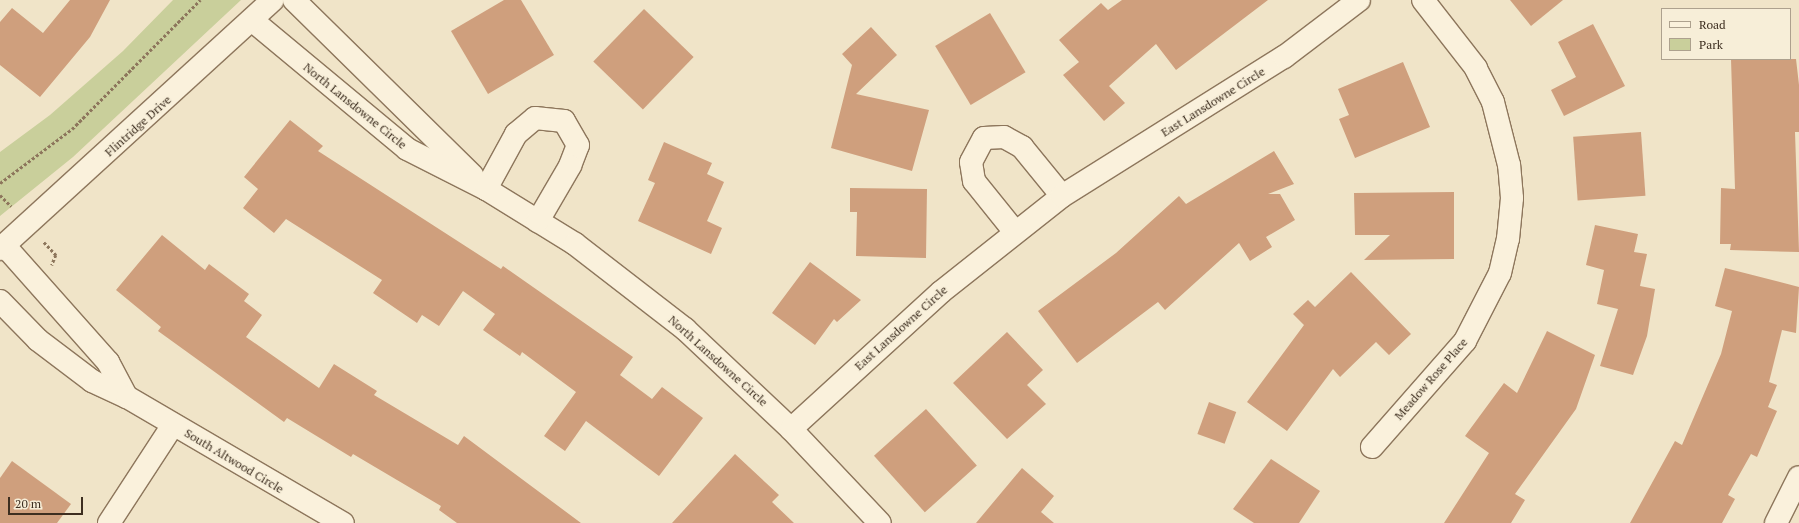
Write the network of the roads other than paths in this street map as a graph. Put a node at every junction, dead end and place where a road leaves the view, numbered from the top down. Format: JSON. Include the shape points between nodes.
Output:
{"nodes":[{"id":1,"x":273,"y":0,"type":"edge"},
{"id":2,"x":294,"y":0,"type":"edge"},
{"id":3,"x":1359,"y":0,"type":"edge"},
{"id":4,"x":1423,"y":0,"type":"edge"},
{"id":5,"x":253,"y":21,"type":"junction"},
{"id":6,"x":486,"y":189,"type":"junction"},
{"id":7,"x":1062,"y":196,"type":"junction"},
{"id":8,"x":538,"y":221,"type":"junction"},
{"id":9,"x":1015,"y":232,"type":"junction"},
{"id":10,"x":2,"y":247,"type":"edge"},
{"id":11,"x":0,"y":302,"type":"edge"},
{"id":12,"x":127,"y":397,"type":"junction"},
{"id":13,"x":173,"y":425,"type":"junction"},
{"id":14,"x":791,"y":429,"type":"junction"},
{"id":15,"x":1372,"y":446,"type":"dead end"},
{"id":16,"x":1799,"y":477,"type":"edge"},
{"id":17,"x":109,"y":523,"type":"edge"},
{"id":18,"x":343,"y":523,"type":"edge"},
{"id":19,"x":880,"y":523,"type":"edge"},
{"id":20,"x":1776,"y":523,"type":"edge"}],
"edges":[{"from":1,"to":5,"type":"street","name":"Flintridge Drive"},
{"from":2,"to":6,"type":"street","name":"North Lansdowne Circle"},
{"from":3,"to":7,"type":"street","name":"East Lansdowne Circle","via":[[1284,57]]},
{"from":4,"to":15,"type":"street","name":"Meadow Rose Place","via":[[1476,68],[1493,102],[1509,165],[1512,198],[1508,239],[1500,273],[1465,341]]},
{"from":5,"to":6,"type":"street","name":"North Lansdowne Circle","via":[[407,149]]},
{"from":5,"to":10,"type":"street","name":"Flintridge Drive"},
{"from":6,"to":8,"type":"street","name":"North Lansdowne Circle"},
{"from":6,"to":8,"type":"street","via":[[516,134],[535,118],[564,121],[578,145],[570,166]]},
{"from":7,"to":9,"type":"street","name":"East Lansdowne Circle"},
{"from":7,"to":9,"type":"street","via":[[1022,147],[1004,137],[984,138],[971,162],[974,181]]},
{"from":8,"to":14,"type":"street","name":"North Lansdowne Circle","via":[[574,244],[685,329]]},
{"from":9,"to":14,"type":"street","name":"East Lansdowne Circle","via":[[941,292]]},
{"from":10,"to":12,"type":"street","via":[[108,362]]},
{"from":11,"to":12,"type":"street","name":"South Altwood Circle","via":[[38,340],[92,381]]},
{"from":12,"to":13,"type":"street","name":"South Altwood Circle"},
{"from":13,"to":17,"type":"street"},
{"from":13,"to":18,"type":"street","name":"South Altwood Circle"},
{"from":14,"to":19,"type":"street","name":"North Lansdowne Circle"},
{"from":16,"to":20,"type":"street"}]}
